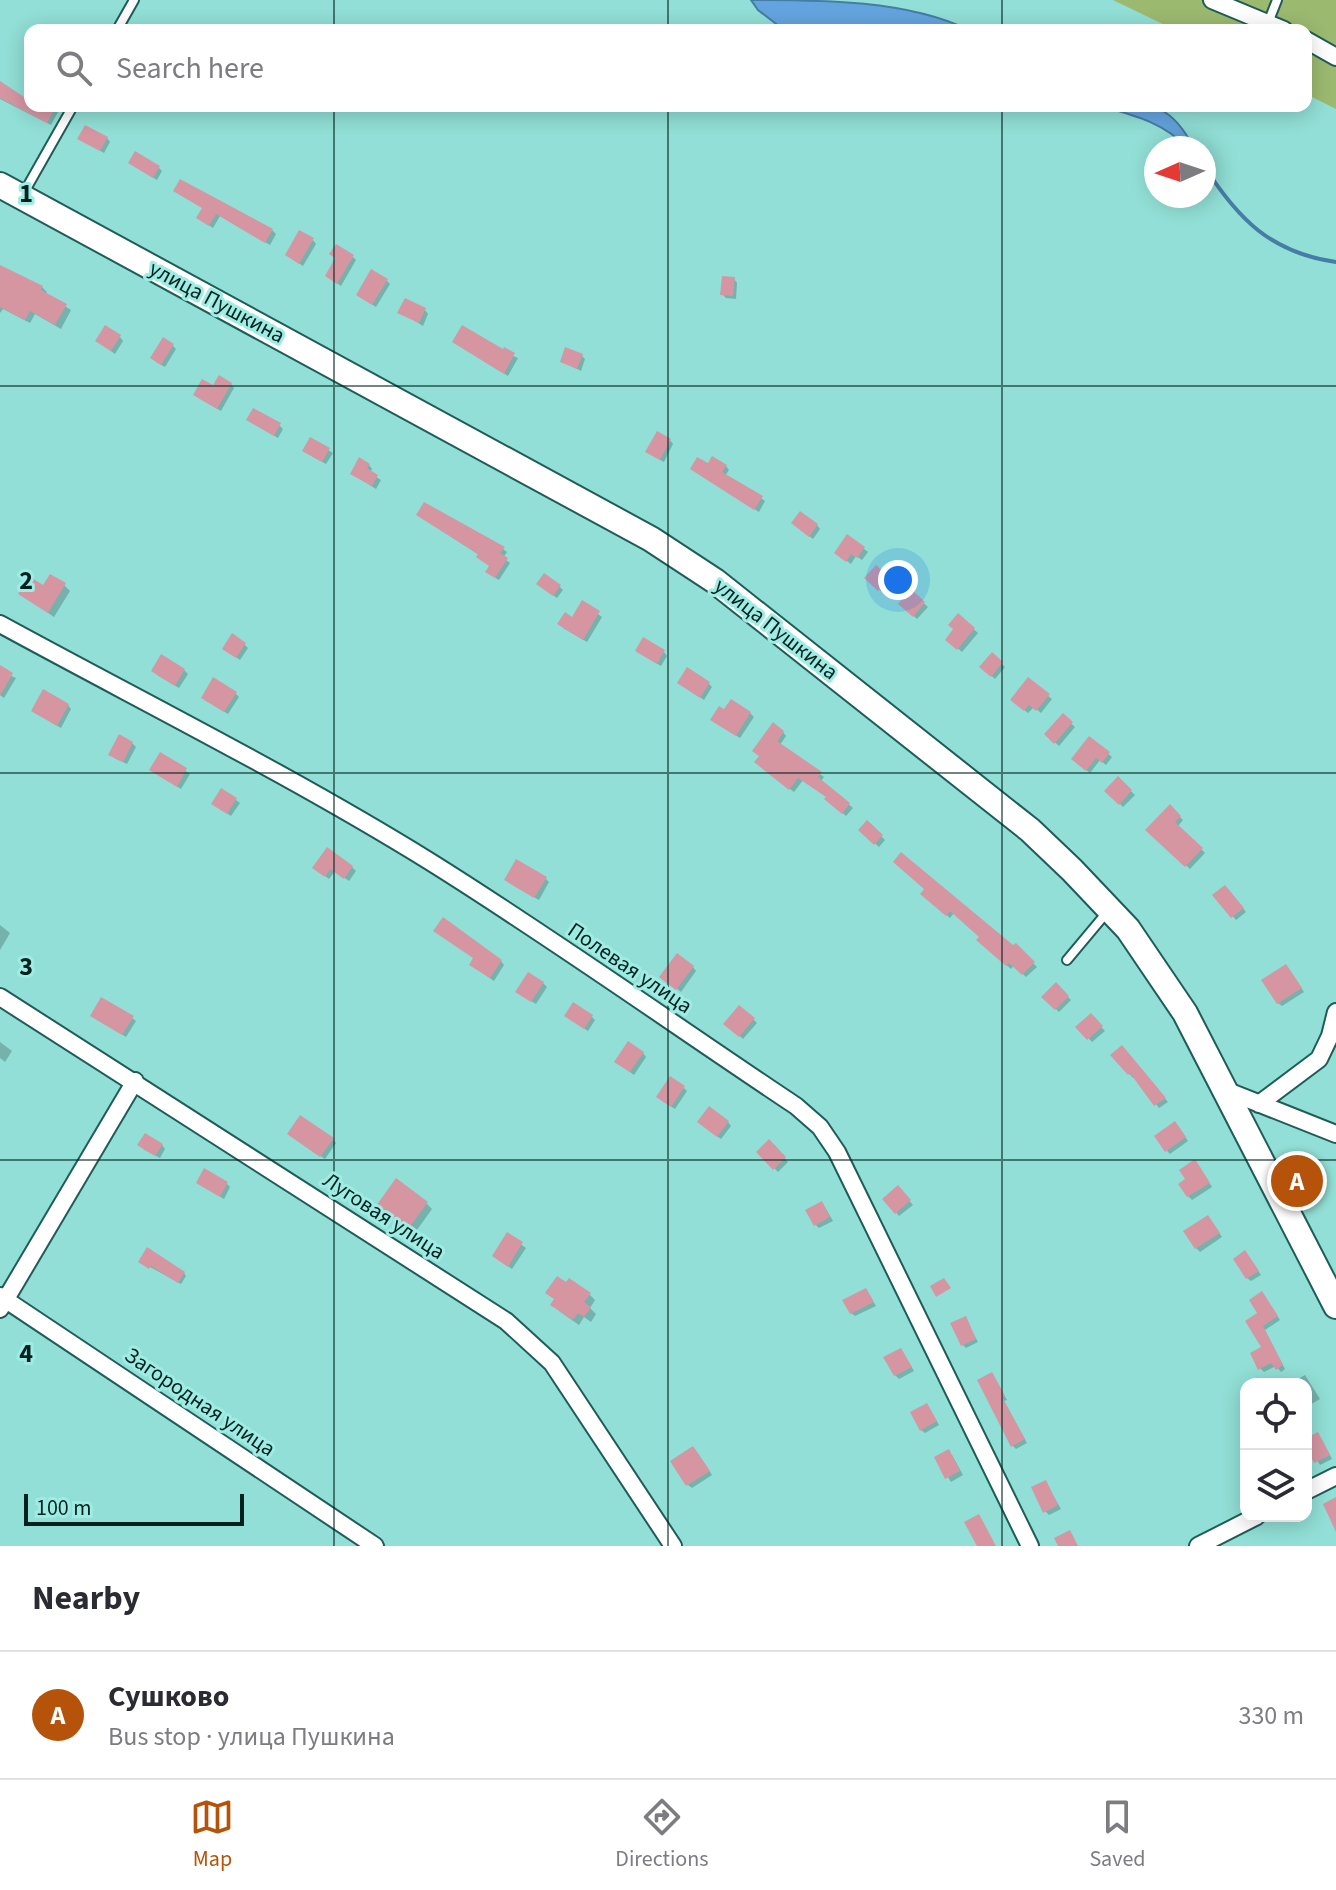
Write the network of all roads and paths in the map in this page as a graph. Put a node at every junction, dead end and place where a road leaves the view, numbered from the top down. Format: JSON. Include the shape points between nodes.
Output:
{"nodes":[{"id":1,"x":134,"y":0,"type":"edge"},
{"id":2,"x":1212,"y":0,"type":"edge"},
{"id":3,"x":1277,"y":0,"type":"edge"},
{"id":4,"x":1268,"y":23,"type":"joint"},
{"id":5,"x":120,"y":24,"type":"edge"},
{"id":6,"x":1312,"y":43,"type":"edge"},
{"id":7,"x":1336,"y":57,"type":"edge"},
{"id":8,"x":70,"y":112,"type":"edge"},
{"id":9,"x":0,"y":185,"type":"edge"},
{"id":10,"x":22,"y":197,"type":"junction"},
{"id":11,"x":0,"y":624,"type":"edge"},
{"id":12,"x":1109,"y":910,"type":"junction"},
{"id":13,"x":1067,"y":960,"type":"dead end"},
{"id":14,"x":0,"y":997,"type":"edge"},
{"id":15,"x":1336,"y":1012,"type":"edge"},
{"id":16,"x":135,"y":1081,"type":"junction"},
{"id":17,"x":1225,"y":1090,"type":"junction"},
{"id":18,"x":1259,"y":1104,"type":"junction"},
{"id":19,"x":1336,"y":1134,"type":"edge"},
{"id":20,"x":2,"y":1301,"type":"edge"},
{"id":21,"x":1336,"y":1306,"type":"edge"},
{"id":22,"x":1336,"y":1476,"type":"edge"},
{"id":23,"x":1312,"y":1488,"type":"edge"},
{"id":24,"x":1245,"y":1522,"type":"edge"},
{"id":25,"x":375,"y":1546,"type":"edge"},
{"id":26,"x":673,"y":1546,"type":"edge"},
{"id":27,"x":1030,"y":1546,"type":"edge"},
{"id":28,"x":1198,"y":1546,"type":"edge"}],
"edges":[{"from":1,"to":5,"type":"lane"},
{"from":2,"to":4,"type":"street"},
{"from":3,"to":4,"type":"lane"},
{"from":6,"to":7,"type":"street"},
{"from":8,"to":10,"type":"lane"},
{"from":9,"to":10,"type":"main road","name":"улица Пушкина"},
{"from":10,"to":12,"type":"main road","name":"улица Пушкина","via":[[664,547],[715,581],[1030,830]]},
{"from":11,"to":27,"type":"street","name":"Полевая улица","via":[[427,860],[820,1127]]},
{"from":12,"to":13,"type":"lane"},
{"from":12,"to":17,"type":"main road","name":"улица Пушкина","via":[[1128,929],[1185,1013]]},
{"from":14,"to":16,"type":"street","name":"Луговая улица"},
{"from":15,"to":18,"type":"street","via":[[1319,1059]]},
{"from":16,"to":20,"type":"street"},
{"from":16,"to":26,"type":"street","name":"Луговая улица","via":[[506,1321],[552,1363]]},
{"from":17,"to":18,"type":"street"},
{"from":17,"to":21,"type":"main road","name":"улица Пушкина"},
{"from":18,"to":19,"type":"street"},
{"from":20,"to":25,"type":"street","name":"Загородная улица"},
{"from":22,"to":23,"type":"street"},
{"from":24,"to":28,"type":"street"}]}
